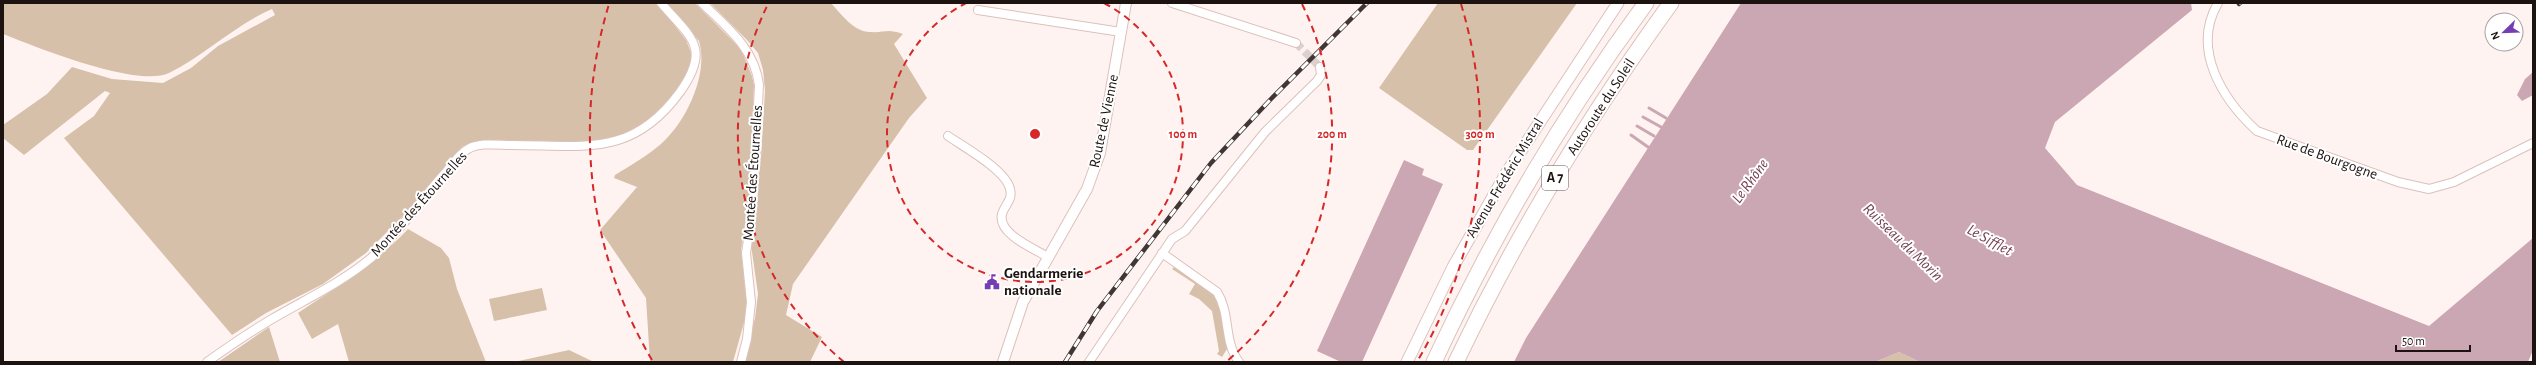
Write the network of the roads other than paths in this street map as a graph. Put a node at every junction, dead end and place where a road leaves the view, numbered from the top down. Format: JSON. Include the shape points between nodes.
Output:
{"nodes":[{"id":1,"x":661,"y":3,"type":"edge"},
{"id":2,"x":702,"y":3,"type":"edge"},
{"id":3,"x":1126,"y":3,"type":"edge"},
{"id":4,"x":1172,"y":3,"type":"edge"},
{"id":5,"x":1618,"y":3,"type":"edge"},
{"id":6,"x":1646,"y":3,"type":"edge"},
{"id":7,"x":1671,"y":3,"type":"edge"},
{"id":8,"x":2218,"y":3,"type":"edge"},
{"id":9,"x":978,"y":10,"type":"dead end"},
{"id":10,"x":1121,"y":32,"type":"junction"},
{"id":11,"x":1296,"y":43,"type":"tunnel mouth"},
{"id":12,"x":1320,"y":67,"type":"dead end"},
{"id":13,"x":948,"y":136,"type":"dead end"},
{"id":14,"x":2533,"y":143,"type":"edge"},
{"id":15,"x":1162,"y":253,"type":"junction"},
{"id":16,"x":1048,"y":257,"type":"junction"},
{"id":17,"x":207,"y":362,"type":"edge"},
{"id":18,"x":741,"y":362,"type":"edge"},
{"id":19,"x":1003,"y":362,"type":"edge"},
{"id":20,"x":1089,"y":362,"type":"edge"},
{"id":21,"x":1239,"y":362,"type":"edge"},
{"id":22,"x":1407,"y":362,"type":"edge"},
{"id":23,"x":1434,"y":362,"type":"edge"},
{"id":24,"x":1456,"y":362,"type":"edge"}],
"edges":[{"from":1,"to":17,"type":"street","name":"Montée des Étournelles","via":[[693,39],[697,54],[688,80],[655,121],[632,136],[592,146],[493,145],[468,149],[430,190],[400,230],[363,264],[331,287],[273,318]]},
{"from":2,"to":18,"type":"street","name":"Montée des Étournelles","via":[[748,50],[759,80],[753,206],[746,253],[751,302],[747,339]]},
{"from":3,"to":10,"type":"street","name":"Route de Vienne"},
{"from":4,"to":11,"type":"street"},
{"from":5,"to":22,"type":"main road","name":"Avenue Frédéric Mistral","via":[[1507,172],[1453,267]]},
{"from":6,"to":23,"type":"highway","name":"Autoroute du Soleil","number":"A 7","via":[[1595,78],[1532,179],[1478,275]]},
{"from":7,"to":24,"type":"highway","name":"Autoroute du Soleil","number":"A 7","via":[[1613,86],[1550,187],[1495,285]]},
{"from":8,"to":14,"type":"street","name":"Rue de Bourgogne","via":[[2207,30],[2208,58],[2217,80],[2227,95],[2244,119],[2257,131],[2398,182],[2429,189],[2454,182]]},
{"from":9,"to":10,"type":"street"},
{"from":10,"to":16,"type":"street","name":"Route de Vienne","via":[[1100,153],[1087,189]]},
{"from":12,"to":15,"type":"street","via":[[1321,75],[1317,80],[1265,132],[1184,231],[1172,239]]},
{"from":13,"to":16,"type":"street","via":[[1002,174],[1010,188],[1011,200],[1002,214],[1003,225],[1010,234]]},
{"from":15,"to":20,"type":"street"},
{"from":15,"to":21,"type":"street","via":[[1217,292],[1224,308],[1231,348]]},
{"from":16,"to":19,"type":"street","name":"Route de Vienne","via":[[1023,302]]}]}
